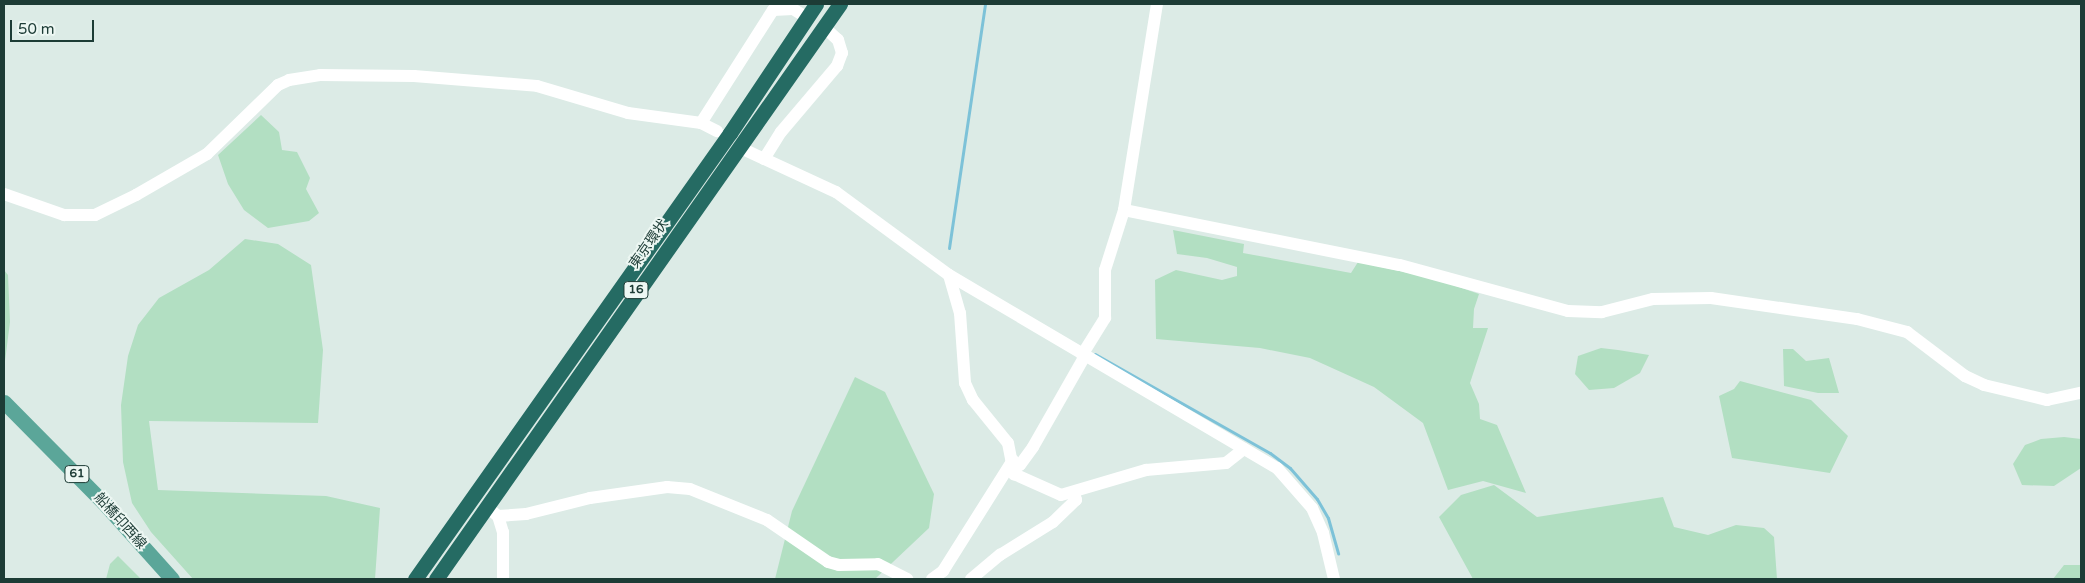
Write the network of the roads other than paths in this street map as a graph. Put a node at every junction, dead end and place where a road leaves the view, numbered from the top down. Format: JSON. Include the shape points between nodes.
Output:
{"nodes":[{"id":1,"x":816,"y":4,"type":"edge"},
{"id":2,"x":840,"y":4,"type":"edge"},
{"id":3,"x":1157,"y":4,"type":"edge"},
{"id":4,"x":806,"y":17,"type":"junction"},
{"id":5,"x":824,"y":27,"type":"junction"},
{"id":6,"x":701,"y":123,"type":"junction"},
{"id":7,"x":717,"y":131,"type":"dead end"},
{"id":8,"x":745,"y":150,"type":"dead end"},
{"id":9,"x":764,"y":159,"type":"junction"},
{"id":10,"x":4,"y":194,"type":"edge"},
{"id":11,"x":1124,"y":210,"type":"junction"},
{"id":12,"x":949,"y":276,"type":"junction"},
{"id":13,"x":1084,"y":355,"type":"junction"},
{"id":14,"x":568,"y":375,"type":"junction"},
{"id":15,"x":2081,"y":393,"type":"edge"},
{"id":16,"x":4,"y":402,"type":"edge"},
{"id":17,"x":1244,"y":449,"type":"junction"},
{"id":18,"x":1014,"y":464,"type":"junction"},
{"id":19,"x":1074,"y":493,"type":"junction"},
{"id":20,"x":485,"y":506,"type":"junction"},
{"id":21,"x":498,"y":516,"type":"junction"},
{"id":22,"x":458,"y":520,"type":"junction"},
{"id":23,"x":470,"y":529,"type":"junction"},
{"id":24,"x":172,"y":579,"type":"edge"},
{"id":25,"x":415,"y":579,"type":"edge"},
{"id":26,"x":436,"y":579,"type":"edge"},
{"id":27,"x":503,"y":579,"type":"edge"},
{"id":28,"x":907,"y":579,"type":"edge"},
{"id":29,"x":932,"y":579,"type":"edge"},
{"id":30,"x":971,"y":579,"type":"edge"},
{"id":31,"x":1334,"y":579,"type":"edge"}],
"edges":[{"from":1,"to":4,"type":"highway","name":"東京環状","number":"16"},
{"from":2,"to":5,"type":"highway","name":"東京環状","number":"16"},
{"from":3,"to":11,"type":"street"},
{"from":4,"to":6,"type":"street","via":[[793,8],[773,10]]},
{"from":4,"to":14,"type":"highway","name":"東京環状","number":"16"},
{"from":5,"to":9,"type":"street","via":[[838,40],[842,53],[837,66],[781,132]]},
{"from":5,"to":14,"type":"highway","name":"東京環状","number":"16"},
{"from":6,"to":7,"type":"street"},
{"from":6,"to":10,"type":"street","via":[[628,113],[537,86],[414,76],[320,75],[278,85],[207,154],[95,215],[64,215]]},
{"from":8,"to":9,"type":"street"},
{"from":9,"to":12,"type":"street","via":[[836,192]]},
{"from":11,"to":13,"type":"street","via":[[1106,270],[1105,318]]},
{"from":11,"to":15,"type":"street","via":[[1400,265],[1568,311],[1602,312],[1653,299],[1711,298],[1857,319],[1907,332],[1965,376],[1984,385],[2047,400]]},
{"from":12,"to":13,"type":"street"},
{"from":12,"to":18,"type":"street","via":[[960,313],[965,383],[973,400],[1008,443]]},
{"from":13,"to":17,"type":"street"},
{"from":13,"to":18,"type":"street","via":[[1033,447],[1020,465]]},
{"from":14,"to":20,"type":"highway","name":"東京環状","number":"16"},
{"from":14,"to":22,"type":"highway","name":"東京環状","number":"16"},
{"from":16,"to":24,"type":"main road","name":"船橋印西線","number":"61","via":[[61,458]]},
{"from":17,"to":19,"type":"street","via":[[1226,463],[1146,470],[1118,476]]},
{"from":17,"to":31,"type":"street","via":[[1277,468],[1312,508],[1323,534]]},
{"from":18,"to":19,"type":"street","via":[[1014,474],[1061,495]]},
{"from":18,"to":29,"type":"street","via":[[943,571]]},
{"from":19,"to":30,"type":"street","via":[[1076,500],[1053,522],[1000,554]]},
{"from":20,"to":21,"type":"street"},
{"from":20,"to":23,"type":"highway","name":"東京環状","number":"16"},
{"from":21,"to":27,"type":"street","via":[[503,532]]},
{"from":21,"to":28,"type":"street","via":[[526,514],[590,498],[666,487],[690,488],[767,520],[828,562],[839,565],[878,564]]},
{"from":22,"to":23,"type":"highway"},
{"from":22,"to":25,"type":"highway","name":"東京環状","number":"16"},
{"from":23,"to":26,"type":"highway","name":"東京環状","number":"16"}]}
